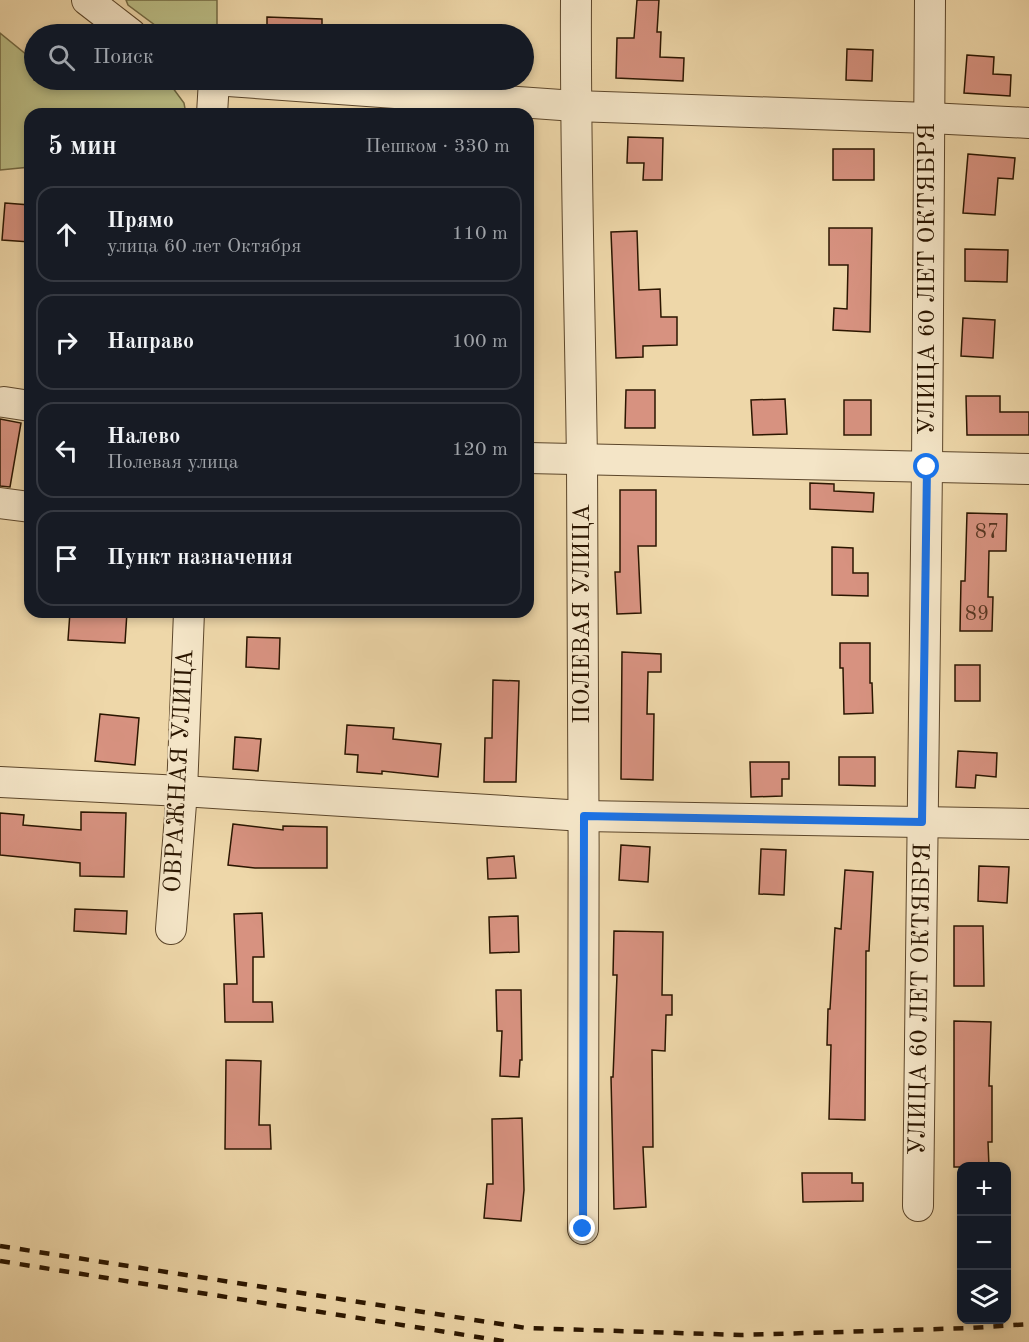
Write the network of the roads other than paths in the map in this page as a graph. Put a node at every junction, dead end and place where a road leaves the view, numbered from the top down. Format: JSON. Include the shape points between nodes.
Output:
{"nodes":[{"id":1,"x":87,"y":0,"type":"edge"},
{"id":2,"x":576,"y":0,"type":"edge"},
{"id":3,"x":930,"y":0,"type":"edge"},
{"id":4,"x":118,"y":24,"type":"edge"},
{"id":5,"x":213,"y":90,"type":"edge"},
{"id":6,"x":353,"y":90,"type":"edge"},
{"id":7,"x":575,"y":106,"type":"junction"},
{"id":8,"x":212,"y":108,"type":"edge"},
{"id":9,"x":929,"y":118,"type":"junction"},
{"id":10,"x":1029,"y":123,"type":"edge"},
{"id":11,"x":534,"y":458,"type":"edge"},
{"id":12,"x":582,"y":459,"type":"junction"},
{"id":13,"x":927,"y":467,"type":"junction"},
{"id":14,"x":1029,"y":469,"type":"edge"},
{"id":15,"x":0,"y":503,"type":"edge"},
{"id":16,"x":24,"y":506,"type":"edge"},
{"id":17,"x":189,"y":618,"type":"edge"},
{"id":18,"x":0,"y":782,"type":"edge"},
{"id":19,"x":182,"y":791,"type":"junction"},
{"id":20,"x":584,"y":816,"type":"junction"},
{"id":21,"x":922,"y":822,"type":"junction"},
{"id":22,"x":1029,"y":824,"type":"edge"},
{"id":23,"x":171,"y":929,"type":"dead end"},
{"id":24,"x":918,"y":1206,"type":"dead end"},
{"id":25,"x":583,"y":1229,"type":"dead end"}],
"edges":[{"from":1,"to":4,"type":"street"},
{"from":2,"to":7,"type":"street","name":"ПОЛЕВАЯ УЛИЦА"},
{"from":3,"to":9,"type":"street","name":"УЛИЦА 60 ЛЕТ ОКТЯБРЯ"},
{"from":5,"to":8,"type":"street"},
{"from":6,"to":7,"type":"street"},
{"from":7,"to":9,"type":"street"},
{"from":7,"to":12,"type":"street","name":"ПОЛЕВАЯ УЛИЦА"},
{"from":9,"to":10,"type":"street"},
{"from":9,"to":13,"type":"street","name":"УЛИЦА 60 ЛЕТ ОКТЯБРЯ"},
{"from":11,"to":12,"type":"street"},
{"from":12,"to":13,"type":"street"},
{"from":12,"to":20,"type":"street","name":"ПОЛЕВАЯ УЛИЦА"},
{"from":13,"to":14,"type":"street"},
{"from":13,"to":21,"type":"street","name":"УЛИЦА 60 ЛЕТ ОКТЯБРЯ"},
{"from":15,"to":16,"type":"street"},
{"from":17,"to":19,"type":"street","name":"ОВРАЖНАЯ УЛИЦА"},
{"from":18,"to":19,"type":"street"},
{"from":19,"to":20,"type":"street"},
{"from":19,"to":23,"type":"street","name":"ОВРАЖНАЯ УЛИЦА"},
{"from":20,"to":21,"type":"street"},
{"from":20,"to":25,"type":"street","name":"ПОЛЕВАЯ УЛИЦА"},
{"from":21,"to":22,"type":"street"},
{"from":21,"to":24,"type":"street","name":"УЛИЦА 60 ЛЕТ ОКТЯБРЯ"}]}
